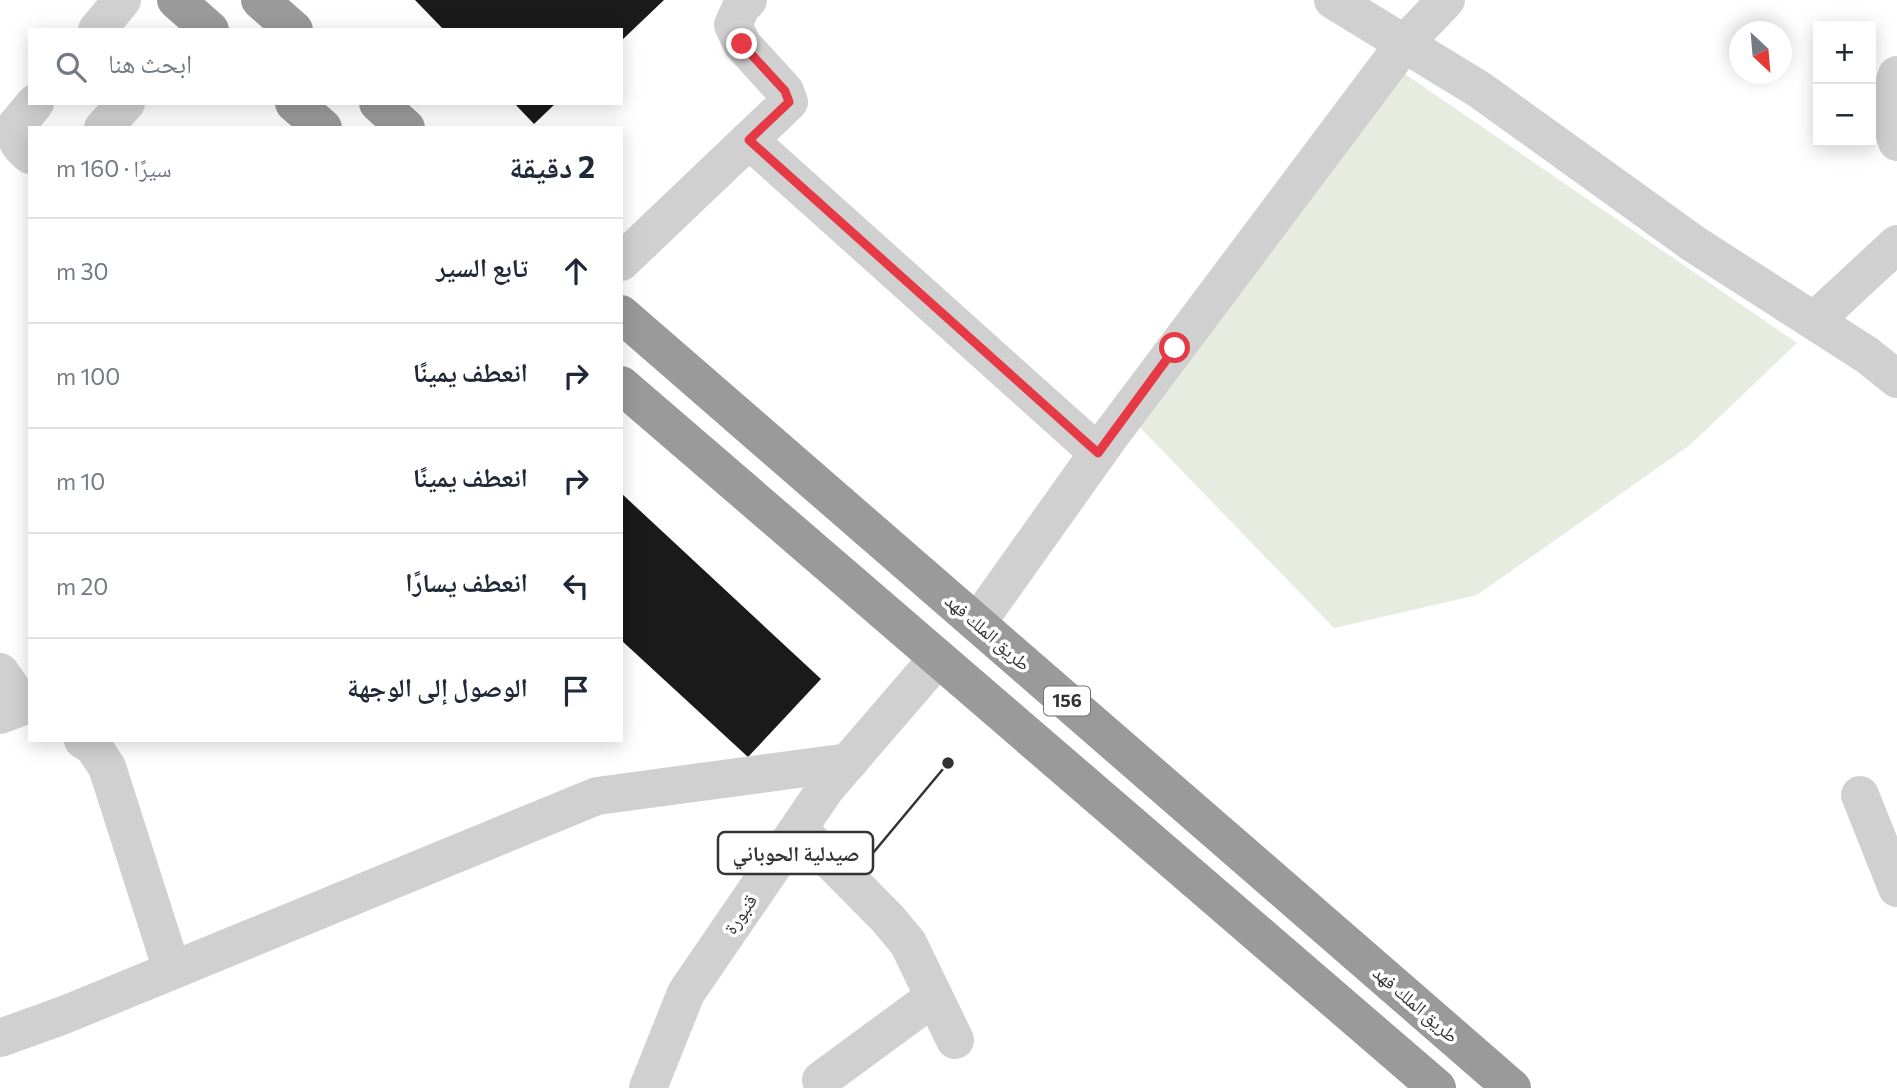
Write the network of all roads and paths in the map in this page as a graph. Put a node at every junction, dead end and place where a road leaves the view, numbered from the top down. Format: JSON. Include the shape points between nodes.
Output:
{"nodes":[{"id":1,"x":121,"y":0,"type":"edge"},
{"id":2,"x":260,"y":0,"type":"edge"},
{"id":3,"x":748,"y":0,"type":"edge"},
{"id":4,"x":1334,"y":0,"type":"edge"},
{"id":5,"x":1446,"y":0,"type":"edge"},
{"id":6,"x":99,"y":28,"type":"edge"},
{"id":7,"x":292,"y":28,"type":"edge"},
{"id":8,"x":1404,"y":44,"type":"junction"},
{"id":9,"x":1897,"y":75,"type":"edge"},
{"id":10,"x":33,"y":105,"type":"edge"},
{"id":11,"x":124,"y":105,"type":"edge"},
{"id":12,"x":297,"y":105,"type":"edge"},
{"id":13,"x":380,"y":105,"type":"edge"},
{"id":14,"x":105,"y":126,"type":"edge"},
{"id":15,"x":321,"y":126,"type":"edge"},
{"id":16,"x":404,"y":126,"type":"edge"},
{"id":17,"x":749,"y":140,"type":"junction"},
{"id":18,"x":1897,"y":142,"type":"edge"},
{"id":19,"x":28,"y":153,"type":"edge"},
{"id":20,"x":1897,"y":244,"type":"edge"},
{"id":21,"x":623,"y":260,"type":"edge"},
{"id":22,"x":623,"y":316,"type":"edge"},
{"id":23,"x":1814,"y":321,"type":"junction"},
{"id":24,"x":1897,"y":379,"type":"edge"},
{"id":25,"x":623,"y":387,"type":"edge"},
{"id":26,"x":1098,"y":453,"type":"junction"},
{"id":27,"x":977,"y":623,"type":"junction"},
{"id":28,"x":938,"y":658,"type":"junction"},
{"id":29,"x":0,"y":671,"type":"edge"},
{"id":30,"x":18,"y":710,"type":"edge"},
{"id":31,"x":86,"y":742,"type":"edge"},
{"id":32,"x":849,"y":762,"type":"junction"},
{"id":33,"x":1860,"y":795,"type":"dead end"},
{"id":34,"x":799,"y":829,"type":"junction"},
{"id":35,"x":1897,"y":888,"type":"edge"},
{"id":36,"x":172,"y":970,"type":"junction"},
{"id":37,"x":934,"y":997,"type":"junction"},
{"id":38,"x":0,"y":1038,"type":"edge"},
{"id":39,"x":955,"y":1040,"type":"dead end"},
{"id":40,"x":821,"y":1080,"type":"dead end"},
{"id":41,"x":648,"y":1088,"type":"edge"},
{"id":42,"x":1437,"y":1088,"type":"edge"},
{"id":43,"x":1512,"y":1088,"type":"edge"}],
"edges":[{"from":1,"to":6,"type":"street"},
{"from":2,"to":7,"type":"highway"},
{"from":3,"to":17,"type":"street","via":[[733,25],[742,44],[785,91],[789,102]]},
{"from":4,"to":8,"type":"street"},
{"from":5,"to":8,"type":"street"},
{"from":8,"to":23,"type":"street","via":[[1480,90],[1694,244]]},
{"from":8,"to":26,"type":"street"},
{"from":9,"to":18,"type":"street","via":[[1886,108]]},
{"from":10,"to":19,"type":"street","via":[[15,127],[15,138]]},
{"from":11,"to":14,"type":"street"},
{"from":12,"to":15,"type":"highway"},
{"from":13,"to":16,"type":"highway"},
{"from":17,"to":21,"type":"street"},
{"from":17,"to":26,"type":"street"},
{"from":20,"to":23,"type":"street"},
{"from":22,"to":27,"type":"highway","name":"طريق الملك فهد","number":"156"},
{"from":23,"to":24,"type":"street"},
{"from":25,"to":28,"type":"highway","number":"156"},
{"from":26,"to":27,"type":"street"},
{"from":27,"to":43,"type":"highway","name":"طريق الملك فهد","number":"156"},
{"from":28,"to":32,"type":"street","name":"قنبورة"},
{"from":28,"to":42,"type":"highway","number":"156"},
{"from":29,"to":30,"type":"street"},
{"from":31,"to":36,"type":"street","via":[[107,766]]},
{"from":32,"to":34,"type":"street","name":"قنبورة"},
{"from":32,"to":36,"type":"street","via":[[597,796]]},
{"from":33,"to":35,"type":"street"},
{"from":34,"to":37,"type":"street","via":[[908,943]]},
{"from":34,"to":41,"type":"street","name":"قنبورة","via":[[686,993]]},
{"from":36,"to":38,"type":"street"},
{"from":37,"to":39,"type":"street"},
{"from":37,"to":40,"type":"street"}]}
